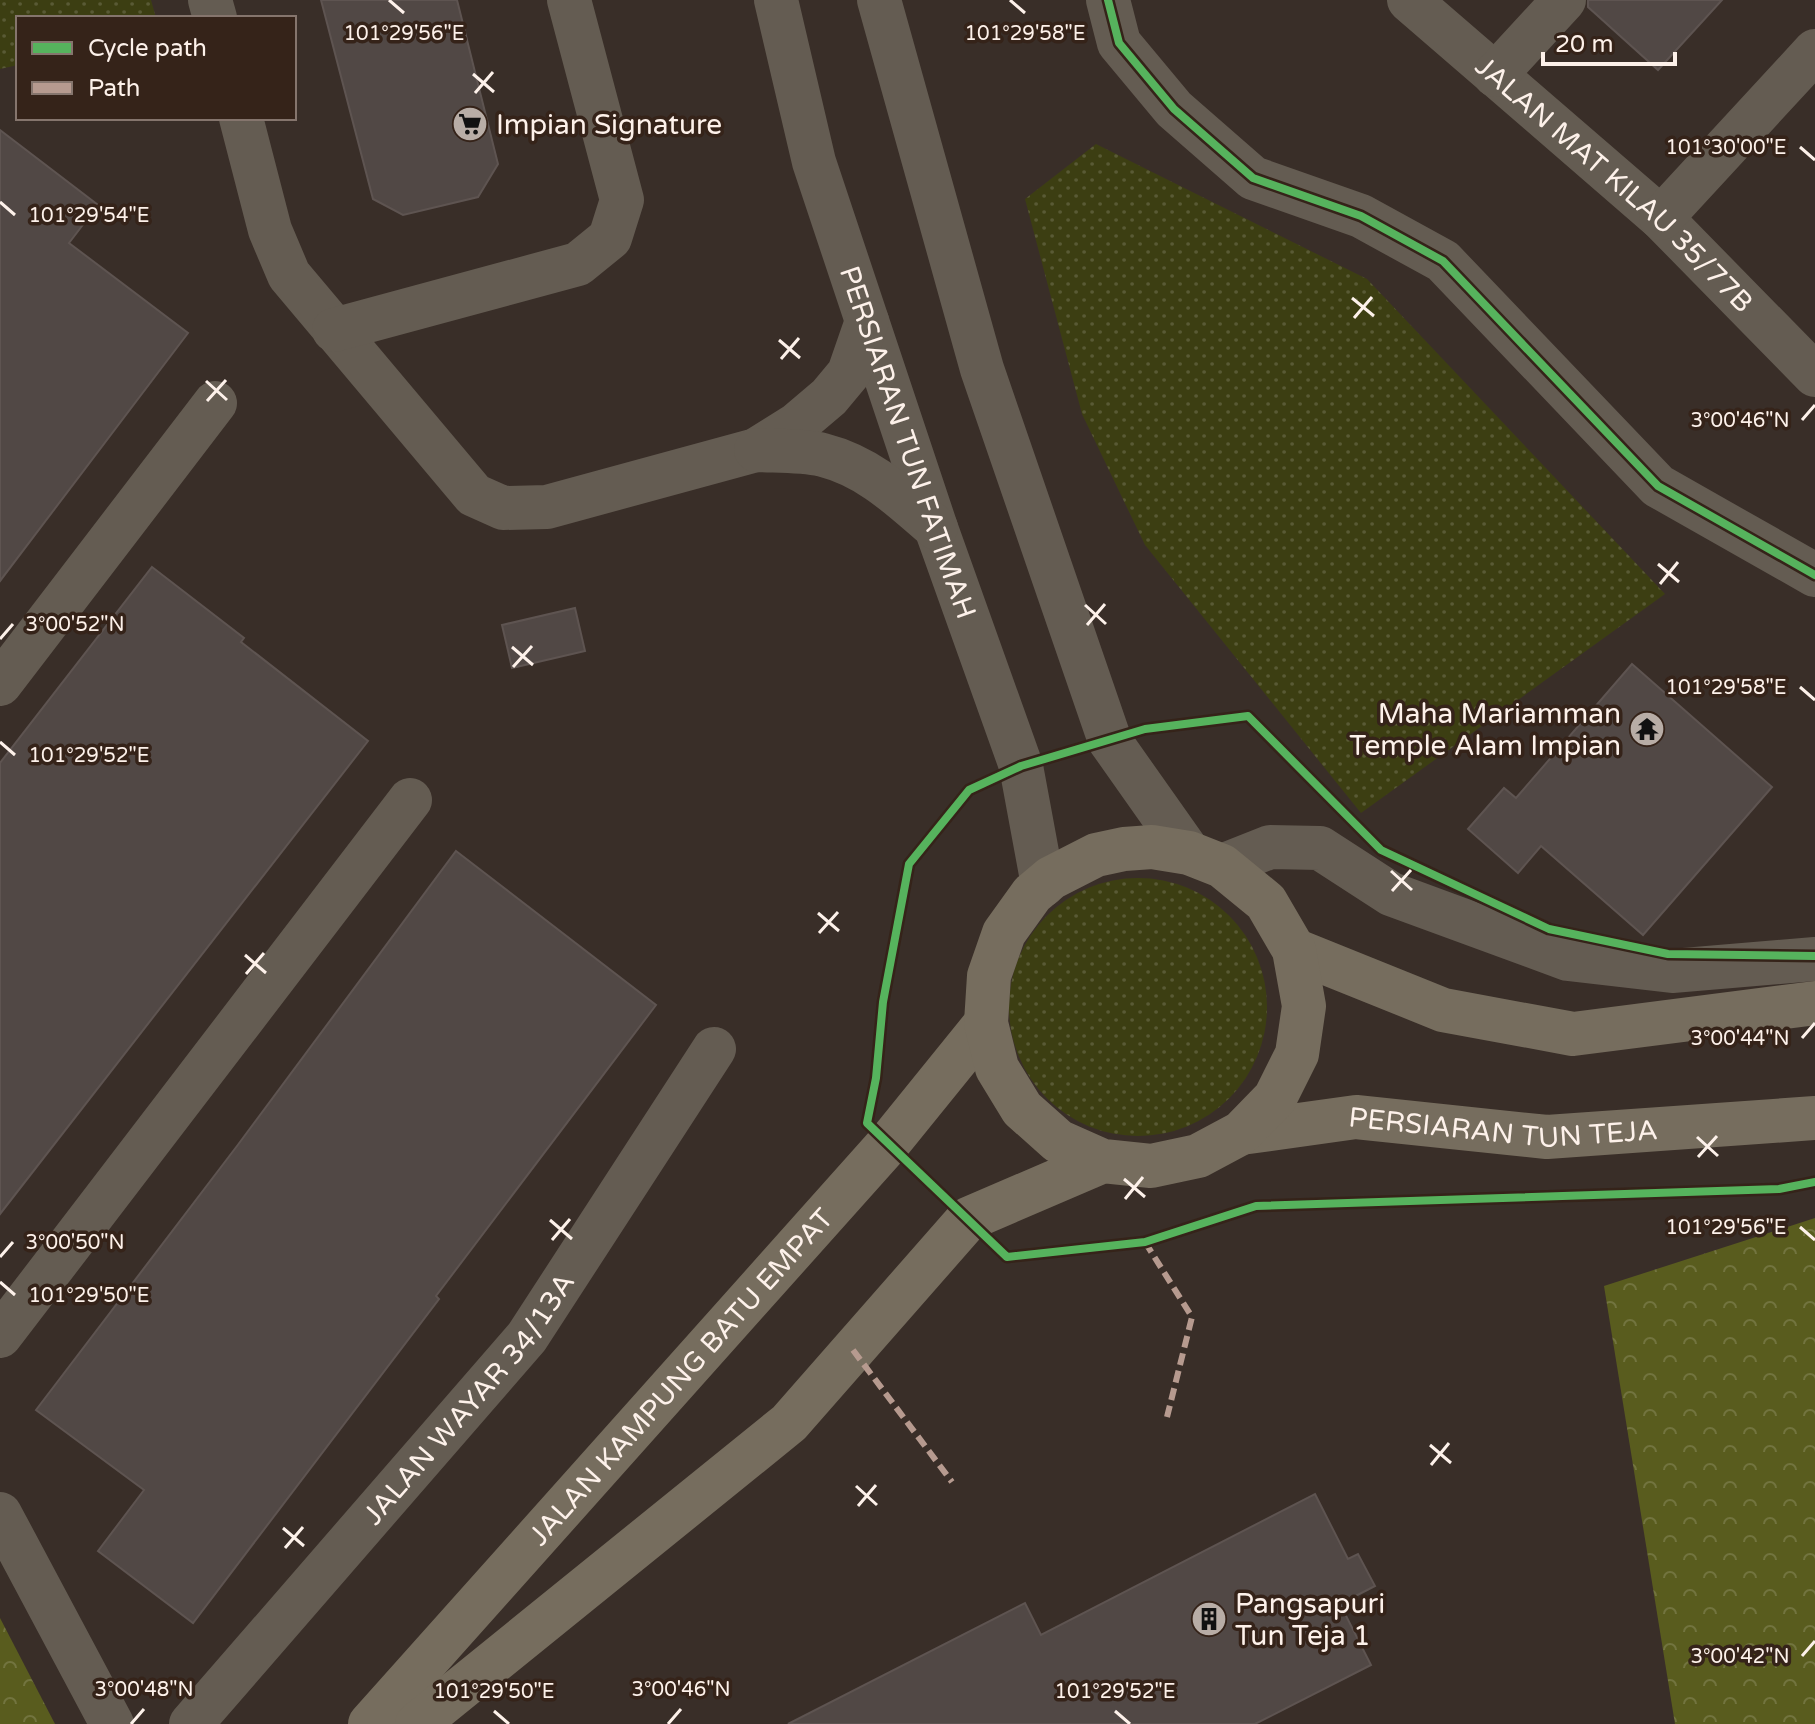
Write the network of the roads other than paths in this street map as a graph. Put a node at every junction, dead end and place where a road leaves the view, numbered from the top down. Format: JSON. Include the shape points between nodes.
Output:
{"nodes":[{"id":1,"x":569,"y":0,"type":"edge"},
{"id":2,"x":776,"y":0,"type":"edge"},
{"id":3,"x":879,"y":0,"type":"edge"},
{"id":4,"x":1108,"y":0,"type":"edge"},
{"id":5,"x":1409,"y":0,"type":"edge"},
{"id":6,"x":1564,"y":0,"type":"edge"},
{"id":7,"x":1815,"y":51,"type":"edge"},
{"id":8,"x":1495,"y":75,"type":"junction"},
{"id":9,"x":242,"y":120,"type":"edge"},
{"id":10,"x":1661,"y":218,"type":"junction"},
{"id":11,"x":867,"y":321,"type":"junction"},
{"id":12,"x":334,"y":330,"type":"junction"},
{"id":13,"x":1813,"y":370,"type":"edge"},
{"id":14,"x":215,"y":403,"type":"dead end"},
{"id":15,"x":756,"y":450,"type":"junction"},
{"id":16,"x":936,"y":528,"type":"junction"},
{"id":17,"x":1815,"y":575,"type":"edge"},
{"id":18,"x":0,"y":684,"type":"edge"},
{"id":19,"x":410,"y":800,"type":"dead end"},
{"id":20,"x":1205,"y":860,"type":"junction"},
{"id":21,"x":1043,"y":885,"type":"junction"},
{"id":22,"x":1294,"y":950,"type":"junction"},
{"id":23,"x":1815,"y":959,"type":"edge"},
{"id":24,"x":1815,"y":1003,"type":"edge"},
{"id":25,"x":986,"y":1023,"type":"junction"},
{"id":26,"x":714,"y":1049,"type":"dead end"},
{"id":27,"x":1815,"y":1118,"type":"edge"},
{"id":28,"x":1241,"y":1133,"type":"junction"},
{"id":29,"x":1103,"y":1161,"type":"junction"},
{"id":30,"x":0,"y":1336,"type":"edge"},
{"id":31,"x":0,"y":1514,"type":"edge"},
{"id":32,"x":112,"y":1724,"type":"edge"},
{"id":33,"x":191,"y":1724,"type":"edge"},
{"id":34,"x":370,"y":1724,"type":"edge"},
{"id":35,"x":417,"y":1724,"type":"edge"}],
"edges":[{"from":1,"to":12,"type":"street","via":[[622,200],[610,238],[578,264]]},
{"from":2,"to":11,"type":"street","name":"PERSIARAN TUN FATIMAH","via":[[814,162]]},
{"from":3,"to":20,"type":"street","via":[[982,369],[1110,741]]},
{"from":4,"to":17,"type":"street","via":[[1119,43],[1174,109],[1253,178],[1361,216],[1443,261],[1658,486]]},
{"from":5,"to":8,"type":"street","name":"JALAN MAT KILAU 35/77B"},
{"from":6,"to":8,"type":"street"},
{"from":7,"to":10,"type":"street"},
{"from":8,"to":10,"type":"street","name":"JALAN MAT KILAU 35/77B"},
{"from":9,"to":12,"type":"street","via":[[270,230],[289,275]]},
{"from":10,"to":13,"type":"street","name":"JALAN MAT KILAU 35/77B"},
{"from":11,"to":15,"type":"street","via":[[849,373],[829,397]]},
{"from":11,"to":16,"type":"street","name":"PERSIARAN TUN FATIMAH"},
{"from":12,"to":15,"type":"street","via":[[474,495],[503,508],[547,507]]},
{"from":14,"to":18,"type":"street"},
{"from":15,"to":16,"type":"street","via":[[821,454],[850,465],[876,477]]},
{"from":16,"to":21,"type":"street","name":"PERSIARAN TUN FATIMAH","via":[[1021,766]]},
{"from":19,"to":30,"type":"street"},
{"from":20,"to":21,"type":"main road","via":[[1152,847],[1124,849],[1069,867]]},
{"from":20,"to":22,"type":"main road","via":[[1266,902]]},
{"from":20,"to":23,"type":"street","via":[[1270,847],[1320,848],[1391,894],[1568,959],[1672,971]]},
{"from":21,"to":25,"type":"main road","via":[[1004,933],[989,976]]},
{"from":22,"to":24,"type":"main road","via":[[1443,1010],[1573,1034]]},
{"from":22,"to":28,"type":"main road","via":[[1304,1006],[1297,1054],[1275,1098]]},
{"from":25,"to":29,"type":"main road","via":[[997,1068],[1022,1109],[1058,1141]]},
{"from":25,"to":34,"type":"main road","name":"JALAN KAMPUNG BATU EMPAT","via":[[888,1144]]},
{"from":26,"to":33,"type":"street","name":"JALAN WAYAR 34/13A","via":[[527,1337]]},
{"from":27,"to":28,"type":"main road","name":"PERSIARAN TUN TEJA","via":[[1547,1137],[1356,1117]]},
{"from":28,"to":29,"type":"main road","via":[[1198,1156],[1151,1166]]},
{"from":29,"to":35,"type":"main road","via":[[968,1219],[789,1423]]},
{"from":31,"to":32,"type":"street"}]}
